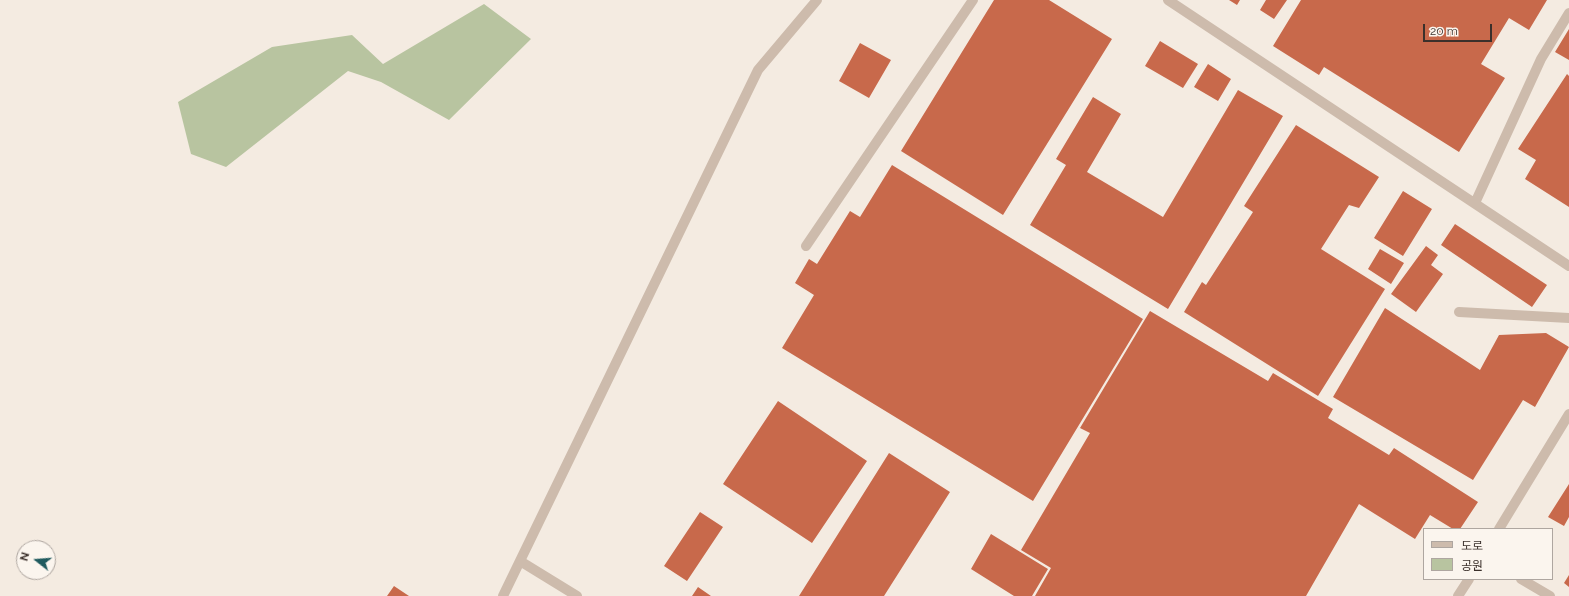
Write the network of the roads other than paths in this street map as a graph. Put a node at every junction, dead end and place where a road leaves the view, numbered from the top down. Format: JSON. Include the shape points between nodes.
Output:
{"nodes":[{"id":1,"x":817,"y":0,"type":"edge"},
{"id":2,"x":973,"y":0,"type":"edge"},
{"id":3,"x":1168,"y":0,"type":"edge"},
{"id":4,"x":1569,"y":13,"type":"edge"},
{"id":5,"x":1474,"y":202,"type":"junction"},
{"id":6,"x":806,"y":246,"type":"dead end"},
{"id":7,"x":1569,"y":266,"type":"edge"},
{"id":8,"x":1458,"y":312,"type":"dead end"},
{"id":9,"x":1569,"y":318,"type":"edge"},
{"id":10,"x":1569,"y":414,"type":"edge"},
{"id":11,"x":1500,"y":528,"type":"edge"},
{"id":12,"x":520,"y":561,"type":"junction"},
{"id":13,"x":1468,"y":580,"type":"edge"},
{"id":14,"x":1523,"y":580,"type":"edge"},
{"id":15,"x":503,"y":596,"type":"edge"},
{"id":16,"x":577,"y":596,"type":"edge"},
{"id":17,"x":1458,"y":596,"type":"edge"},
{"id":18,"x":1550,"y":596,"type":"edge"}],
"edges":[{"from":1,"to":12,"type":"street","via":[[758,70]]},
{"from":2,"to":6,"type":"street"},
{"from":3,"to":5,"type":"street"},
{"from":4,"to":5,"type":"street","via":[[1541,59]]},
{"from":5,"to":7,"type":"street"},
{"from":8,"to":9,"type":"street"},
{"from":10,"to":11,"type":"street"},
{"from":12,"to":15,"type":"street"},
{"from":12,"to":16,"type":"street"},
{"from":13,"to":17,"type":"street"},
{"from":14,"to":18,"type":"street"}]}
